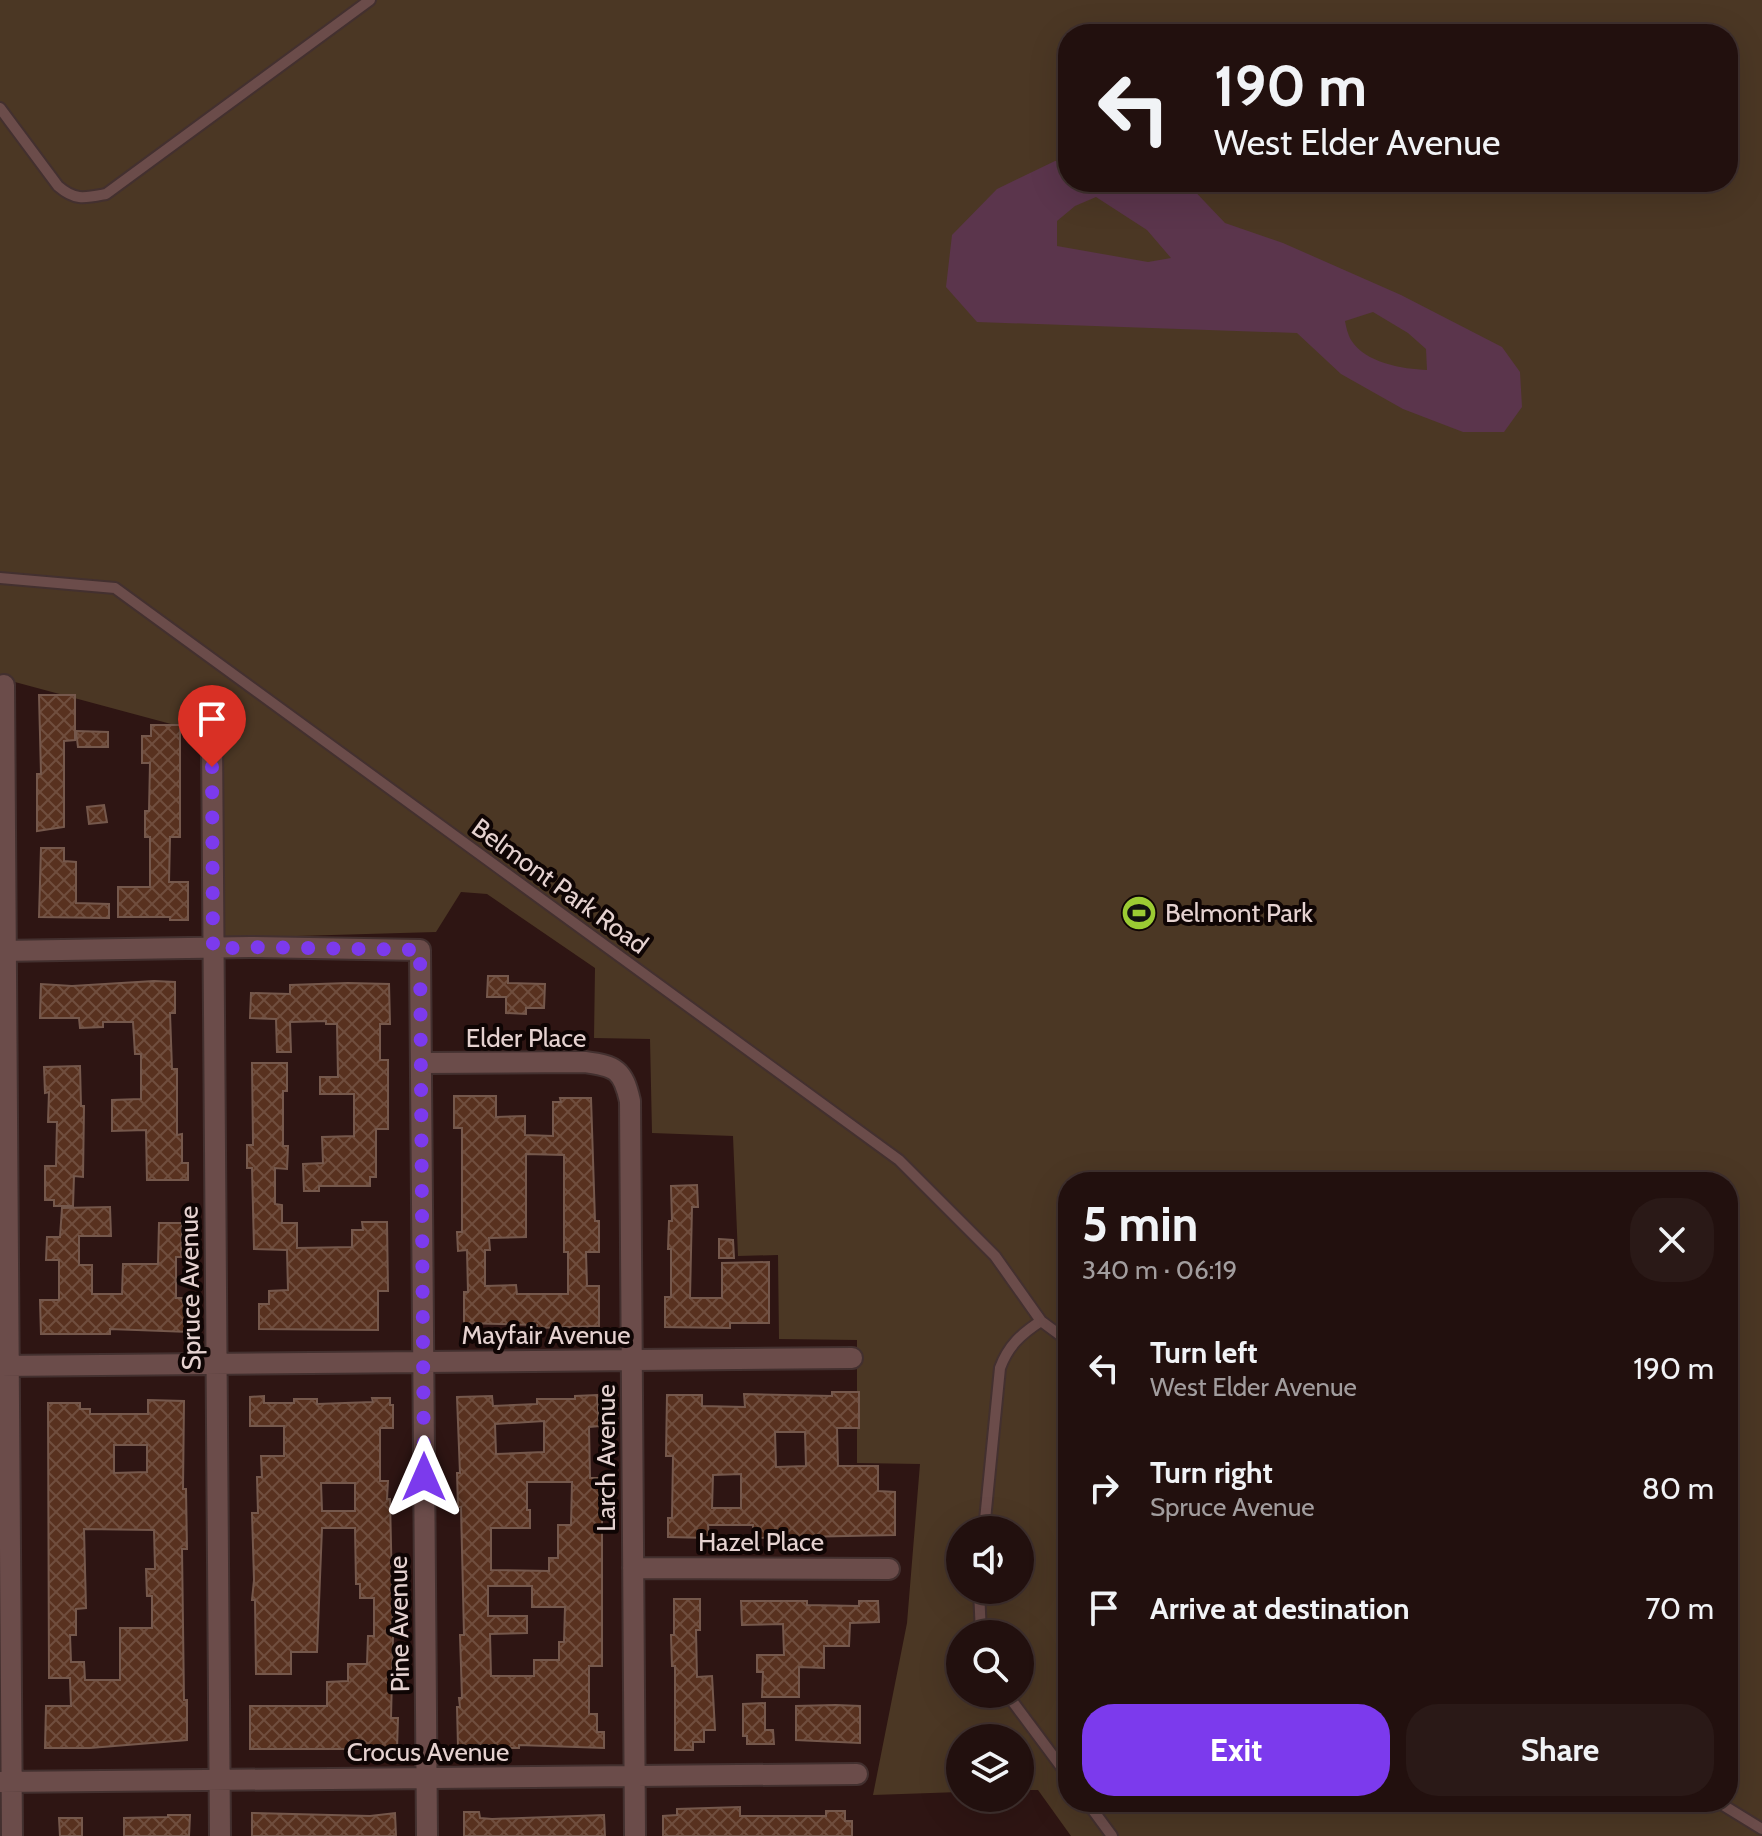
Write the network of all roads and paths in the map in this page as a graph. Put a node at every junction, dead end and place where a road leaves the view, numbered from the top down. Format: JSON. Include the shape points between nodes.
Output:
{"nodes":[{"id":1,"x":370,"y":0,"type":"edge"},
{"id":2,"x":0,"y":108,"type":"edge"},
{"id":3,"x":0,"y":578,"type":"edge"},
{"id":4,"x":4,"y":685,"type":"dead end"},
{"id":5,"x":212,"y":739,"type":"dead end"},
{"id":6,"x":213,"y":949,"type":"junction"},
{"id":7,"x":2,"y":951,"type":"edge"},
{"id":8,"x":422,"y":1063,"type":"junction"},
{"id":9,"x":625,"y":1080,"type":"joint"},
{"id":10,"x":1041,"y":1321,"type":"junction"},
{"id":11,"x":1058,"y":1334,"type":"edge"},
{"id":12,"x":852,"y":1358,"type":"dead end"},
{"id":13,"x":631,"y":1361,"type":"junction"},
{"id":14,"x":422,"y":1362,"type":"junction"},
{"id":15,"x":5,"y":1366,"type":"edge"},
{"id":16,"x":217,"y":1366,"type":"junction"},
{"id":17,"x":985,"y":1516,"type":"edge"},
{"id":18,"x":633,"y":1568,"type":"junction"},
{"id":19,"x":889,"y":1569,"type":"dead end"},
{"id":20,"x":1017,"y":1708,"type":"edge"},
{"id":21,"x":1058,"y":1763,"type":"edge"},
{"id":22,"x":857,"y":1774,"type":"dead end"},
{"id":23,"x":635,"y":1776,"type":"junction"},
{"id":24,"x":426,"y":1779,"type":"junction"},
{"id":25,"x":220,"y":1780,"type":"junction"},
{"id":26,"x":6,"y":1782,"type":"edge"},
{"id":27,"x":1094,"y":1812,"type":"edge"},
{"id":28,"x":1734,"y":1812,"type":"edge"},
{"id":29,"x":1762,"y":1829,"type":"edge"},
{"id":30,"x":12,"y":1836,"type":"edge"},
{"id":31,"x":220,"y":1836,"type":"edge"},
{"id":32,"x":427,"y":1836,"type":"edge"},
{"id":33,"x":635,"y":1836,"type":"edge"},
{"id":34,"x":1112,"y":1836,"type":"edge"}],
"edges":[{"from":1,"to":2,"type":"lane","via":[[106,194],[69,196]]},
{"from":3,"to":10,"type":"lane","name":"Belmont Park Road","via":[[115,588],[899,1160],[995,1256]]},
{"from":4,"to":7,"type":"street"},
{"from":5,"to":6,"type":"street","name":"Spruce Avenue"},
{"from":6,"to":7,"type":"street"},
{"from":6,"to":8,"type":"street","name":"Pine Avenue","via":[[420,950]]},
{"from":6,"to":16,"type":"street","name":"Spruce Avenue"},
{"from":7,"to":15,"type":"street"},
{"from":8,"to":9,"type":"street","name":"Elder Place","via":[[585,1062],[610,1066]]},
{"from":8,"to":14,"type":"street","name":"Pine Avenue"},
{"from":9,"to":13,"type":"street","name":"Larch Avenue","via":[[630,1101]]},
{"from":10,"to":11,"type":"lane","name":"Belmont Park Road"},
{"from":10,"to":17,"type":"lane","via":[[1010,1346],[1000,1368]]},
{"from":12,"to":13,"type":"street","name":"Mayfair Avenue"},
{"from":13,"to":14,"type":"street","name":"Mayfair Avenue"},
{"from":13,"to":18,"type":"street","name":"Larch Avenue"},
{"from":14,"to":16,"type":"street","name":"Mayfair Avenue"},
{"from":14,"to":24,"type":"street","name":"Pine Avenue"},
{"from":15,"to":16,"type":"street","name":"Mayfair Avenue"},
{"from":15,"to":26,"type":"street"},
{"from":16,"to":25,"type":"street","name":"Spruce Avenue"},
{"from":18,"to":19,"type":"street","name":"Hazel Place"},
{"from":18,"to":23,"type":"street","name":"Larch Avenue"},
{"from":20,"to":21,"type":"lane"},
{"from":22,"to":23,"type":"street","name":"Crocus Avenue"},
{"from":23,"to":24,"type":"street","name":"Crocus Avenue"},
{"from":23,"to":33,"type":"street","name":"Larch Avenue"},
{"from":24,"to":25,"type":"street","name":"Crocus Avenue"},
{"from":24,"to":32,"type":"street","name":"Pine Avenue"},
{"from":25,"to":26,"type":"street","name":"Crocus Avenue"},
{"from":25,"to":31,"type":"street","name":"Spruce Avenue"},
{"from":26,"to":30,"type":"street"},
{"from":27,"to":34,"type":"lane"},
{"from":28,"to":29,"type":"lane"}]}
